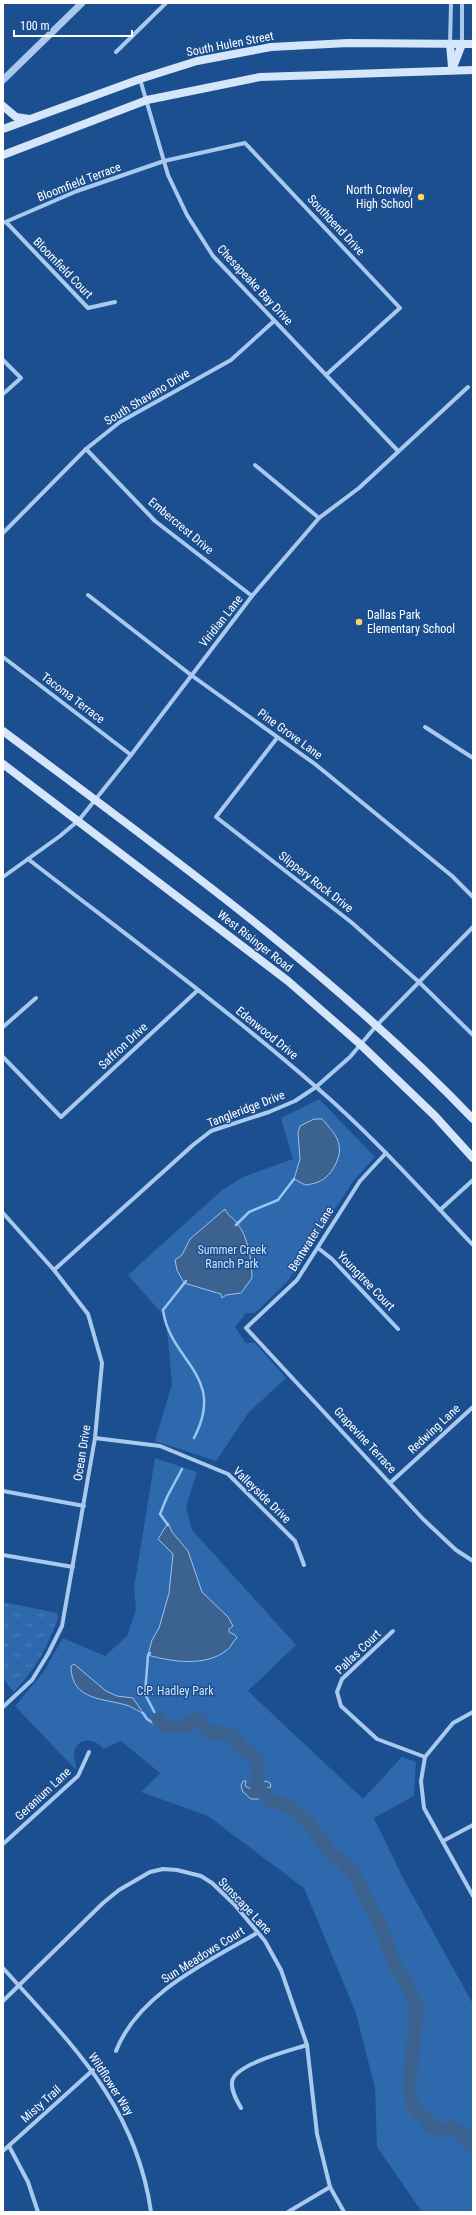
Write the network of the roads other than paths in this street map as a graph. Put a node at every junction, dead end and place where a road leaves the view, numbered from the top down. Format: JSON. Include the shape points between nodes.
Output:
{"nodes":[{"id":1,"x":82,"y":3,"type":"edge"},
{"id":2,"x":166,"y":3,"type":"edge"},
{"id":3,"x":451,"y":3,"type":"edge"},
{"id":4,"x":462,"y":3,"type":"edge"},
{"id":5,"x":450,"y":44,"type":"junction"},
{"id":6,"x":462,"y":44,"type":"junction"},
{"id":7,"x":473,"y":44,"type":"edge"},
{"id":8,"x":116,"y":52,"type":"dead end"},
{"id":9,"x":452,"y":70,"type":"junction"},
{"id":10,"x":473,"y":70,"type":"edge"},
{"id":11,"x":140,"y":79,"type":"junction"},
{"id":12,"x":3,"y":80,"type":"edge"},
{"id":13,"x":147,"y":100,"type":"junction"},
{"id":14,"x":3,"y":106,"type":"edge"},
{"id":15,"x":30,"y":119,"type":"junction"},
{"id":16,"x":3,"y":128,"type":"edge"},
{"id":17,"x":3,"y":155,"type":"edge"},
{"id":18,"x":164,"y":161,"type":"junction"},
{"id":19,"x":4,"y":223,"type":"edge"},
{"id":20,"x":115,"y":302,"type":"dead end"},
{"id":21,"x":274,"y":320,"type":"junction"},
{"id":22,"x":3,"y":360,"type":"edge"},
{"id":23,"x":326,"y":375,"type":"junction"},
{"id":24,"x":468,"y":387,"type":"dead end"},
{"id":25,"x":3,"y":394,"type":"edge"},
{"id":26,"x":86,"y":449,"type":"junction"},
{"id":27,"x":398,"y":451,"type":"junction"},
{"id":28,"x":255,"y":465,"type":"dead end"},
{"id":29,"x":319,"y":518,"type":"junction"},
{"id":30,"x":3,"y":533,"type":"edge"},
{"id":31,"x":88,"y":594,"type":"dead end"},
{"id":32,"x":252,"y":596,"type":"junction"},
{"id":33,"x":3,"y":657,"type":"edge"},
{"id":34,"x":191,"y":675,"type":"junction"},
{"id":35,"x":425,"y":727,"type":"dead end"},
{"id":36,"x":3,"y":731,"type":"edge"},
{"id":37,"x":277,"y":738,"type":"junction"},
{"id":38,"x":131,"y":754,"type":"junction"},
{"id":39,"x":473,"y":758,"type":"edge"},
{"id":40,"x":3,"y":764,"type":"edge"},
{"id":41,"x":95,"y":800,"type":"junction"},
{"id":42,"x":78,"y":820,"type":"junction"},
{"id":43,"x":28,"y":859,"type":"junction"},
{"id":44,"x":3,"y":877,"type":"edge"},
{"id":45,"x":473,"y":897,"type":"edge"},
{"id":46,"x":473,"y":927,"type":"edge"},
{"id":47,"x":419,"y":982,"type":"junction"},
{"id":48,"x":198,"y":990,"type":"junction"},
{"id":49,"x":36,"y":998,"type":"dead end"},
{"id":50,"x":377,"y":1025,"type":"junction"},
{"id":51,"x":3,"y":1027,"type":"edge"},
{"id":52,"x":473,"y":1035,"type":"edge"},
{"id":53,"x":360,"y":1044,"type":"junction"},
{"id":54,"x":3,"y":1057,"type":"edge"},
{"id":55,"x":316,"y":1087,"type":"junction"},
{"id":56,"x":473,"y":1119,"type":"edge"},
{"id":57,"x":386,"y":1153,"type":"junction"},
{"id":58,"x":473,"y":1158,"type":"edge"},
{"id":59,"x":473,"y":1180,"type":"edge"},
{"id":60,"x":440,"y":1210,"type":"junction"},
{"id":61,"x":3,"y":1213,"type":"edge"},
{"id":62,"x":473,"y":1245,"type":"edge"},
{"id":63,"x":318,"y":1248,"type":"junction"},
{"id":64,"x":54,"y":1270,"type":"junction"},
{"id":65,"x":246,"y":1328,"type":"joint"},
{"id":66,"x":398,"y":1329,"type":"dead end"},
{"id":67,"x":473,"y":1407,"type":"edge"},
{"id":68,"x":95,"y":1438,"type":"junction"},
{"id":69,"x":390,"y":1483,"type":"junction"},
{"id":70,"x":3,"y":1492,"type":"edge"},
{"id":71,"x":84,"y":1506,"type":"junction"},
{"id":72,"x":3,"y":1555,"type":"edge"},
{"id":73,"x":473,"y":1561,"type":"edge"},
{"id":74,"x":304,"y":1564,"type":"dead end"},
{"id":75,"x":73,"y":1567,"type":"junction"},
{"id":76,"x":393,"y":1632,"type":"dead end"},
{"id":77,"x":3,"y":1707,"type":"edge"},
{"id":78,"x":473,"y":1712,"type":"edge"},
{"id":79,"x":89,"y":1752,"type":"dead end"},
{"id":80,"x":425,"y":1757,"type":"junction"},
{"id":81,"x":473,"y":1825,"type":"edge"},
{"id":82,"x":442,"y":1840,"type":"junction"},
{"id":83,"x":3,"y":1844,"type":"edge"},
{"id":84,"x":473,"y":1896,"type":"edge"},
{"id":85,"x":257,"y":1932,"type":"junction"},
{"id":86,"x":3,"y":1968,"type":"edge"},
{"id":87,"x":19,"y":1986,"type":"junction"},
{"id":88,"x":3,"y":2001,"type":"edge"},
{"id":89,"x":307,"y":2045,"type":"junction"},
{"id":90,"x":116,"y":2051,"type":"dead end"},
{"id":91,"x":93,"y":2070,"type":"junction"},
{"id":92,"x":241,"y":2108,"type":"dead end"},
{"id":93,"x":9,"y":2146,"type":"junction"},
{"id":94,"x":3,"y":2152,"type":"edge"},
{"id":95,"x":330,"y":2187,"type":"junction"},
{"id":96,"x":38,"y":2212,"type":"edge"},
{"id":97,"x":151,"y":2212,"type":"edge"},
{"id":98,"x":288,"y":2212,"type":"edge"},
{"id":99,"x":344,"y":2212,"type":"edge"}],
"edges":[{"from":1,"to":12,"type":"street"},
{"from":2,"to":8,"type":"street"},
{"from":3,"to":5,"type":"street"},
{"from":4,"to":6,"type":"street"},
{"from":5,"to":6,"type":"main road","name":"South Hulen Street"},
{"from":5,"to":9,"type":"main road"},
{"from":5,"to":11,"type":"main road","name":"South Hulen Street","via":[[348,43],[271,47],[197,61]]},
{"from":6,"to":7,"type":"main road","name":"South Hulen Street"},
{"from":6,"to":9,"type":"main road"},
{"from":9,"to":10,"type":"main road"},
{"from":9,"to":13,"type":"main road","via":[[260,76]]},
{"from":11,"to":13,"type":"street","name":"Chesapeake Bay Drive"},
{"from":11,"to":15,"type":"main road","name":"South Hulen Street"},
{"from":13,"to":17,"type":"main road"},
{"from":13,"to":18,"type":"street","name":"Chesapeake Bay Drive"},
{"from":14,"to":15,"type":"main road","via":[[16,117]]},
{"from":15,"to":16,"type":"main road","name":"South Hulen Street"},
{"from":18,"to":19,"type":"street","name":"Bloomfield Terrace","via":[[77,191]]},
{"from":18,"to":21,"type":"street","name":"Chesapeake Bay Drive","via":[[187,215],[213,256]]},
{"from":18,"to":23,"type":"street","name":"Southbend Drive","via":[[245,143],[400,308]]},
{"from":19,"to":20,"type":"street","name":"Bloomfield Court","via":[[88,308]]},
{"from":21,"to":23,"type":"street","name":"Chesapeake Bay Drive"},
{"from":21,"to":26,"type":"street","name":"South Shavano Drive","via":[[231,360],[120,422]]},
{"from":22,"to":25,"type":"street","via":[[21,378]]},
{"from":23,"to":27,"type":"street","name":"Chesapeake Bay Drive"},
{"from":24,"to":27,"type":"street","name":"Viridian Lane"},
{"from":26,"to":30,"type":"street","name":"South Shavano Drive"},
{"from":26,"to":32,"type":"street","name":"Embercrest Drive","via":[[155,521]]},
{"from":27,"to":29,"type":"street","name":"Viridian Lane","via":[[359,488]]},
{"from":28,"to":29,"type":"street"},
{"from":29,"to":32,"type":"street","name":"Viridian Lane"},
{"from":31,"to":34,"type":"street","name":"Pine Grove Lane"},
{"from":32,"to":34,"type":"street","name":"Viridian Lane"},
{"from":33,"to":38,"type":"street","name":"Tacoma Terrace"},
{"from":34,"to":37,"type":"street","name":"Pine Grove Lane"},
{"from":34,"to":38,"type":"street","name":"Viridian Lane"},
{"from":35,"to":39,"type":"street"},
{"from":36,"to":41,"type":"main road","name":"West Risinger Road"},
{"from":37,"to":45,"type":"street","name":"Pine Grove Lane","via":[[315,764],[452,876]]},
{"from":37,"to":47,"type":"street","name":"Slippery Rock Drive","via":[[216,817],[351,922]]},
{"from":38,"to":41,"type":"street","name":"Viridian Lane"},
{"from":40,"to":42,"type":"main road","name":"West Risinger Road"},
{"from":41,"to":42,"type":"street","name":"Viridian Lane"},
{"from":41,"to":50,"type":"main road","name":"West Risinger Road","via":[[300,958]]},
{"from":42,"to":43,"type":"street","name":"Viridian Lane"},
{"from":42,"to":53,"type":"main road","name":"West Risinger Road","via":[[288,981]]},
{"from":43,"to":44,"type":"street","name":"Viridian Lane"},
{"from":43,"to":48,"type":"street","name":"Edenwood Drive"},
{"from":46,"to":47,"type":"street","name":"Tangleridge Drive"},
{"from":47,"to":50,"type":"street","name":"Tangleridge Drive"},
{"from":47,"to":52,"type":"street","name":"Slippery Rock Drive"},
{"from":48,"to":54,"type":"street","name":"Saffron Drive","via":[[61,1117]]},
{"from":48,"to":55,"type":"street","name":"Edenwood Drive"},
{"from":49,"to":51,"type":"street"},
{"from":50,"to":53,"type":"street","name":"Tangleridge Drive"},
{"from":50,"to":56,"type":"main road","name":"West Risinger Road"},
{"from":53,"to":55,"type":"street","name":"Tangleridge Drive","via":[[333,1074]]},
{"from":53,"to":58,"type":"main road","name":"West Risinger Road","via":[[435,1116]]},
{"from":55,"to":57,"type":"street","name":"Edenwood Drive"},
{"from":55,"to":64,"type":"street","name":"Tangleridge Drive","via":[[295,1101],[269,1112],[211,1131],[193,1144]]},
{"from":57,"to":60,"type":"street","name":"Edenwood Drive"},
{"from":57,"to":63,"type":"street","name":"Bentwater Lane","via":[[360,1181]]},
{"from":59,"to":60,"type":"street"},
{"from":60,"to":62,"type":"street","name":"Edenwood Drive"},
{"from":61,"to":64,"type":"street","name":"Ocean Drive"},
{"from":63,"to":65,"type":"street","name":"Bentwater Lane","via":[[297,1280]]},
{"from":63,"to":66,"type":"street","name":"Youngtree Court","via":[[332,1259]]},
{"from":64,"to":68,"type":"street","name":"Ocean Drive","via":[[88,1314],[102,1363]]},
{"from":65,"to":69,"type":"street","name":"Grapevine Terrace"},
{"from":67,"to":69,"type":"street","name":"Redwing Lane"},
{"from":68,"to":71,"type":"street","name":"Ocean Drive"},
{"from":68,"to":74,"type":"street","name":"Valleyside Drive","via":[[160,1446],[228,1474],[295,1541]]},
{"from":69,"to":73,"type":"street","name":"Grapevine Terrace","via":[[423,1519],[456,1550]]},
{"from":70,"to":71,"type":"street"},
{"from":71,"to":75,"type":"street","name":"Ocean Drive"},
{"from":72,"to":75,"type":"street"},
{"from":75,"to":77,"type":"street","name":"Ocean Drive","via":[[62,1626],[48,1654],[32,1680]]},
{"from":76,"to":80,"type":"street","name":"Pallas Court","via":[[342,1679],[337,1692],[341,1706],[377,1739]]},
{"from":78,"to":80,"type":"street","via":[[453,1723]]},
{"from":79,"to":83,"type":"street","name":"Geranium Lane","via":[[78,1776]]},
{"from":80,"to":82,"type":"street","via":[[421,1781],[424,1808]]},
{"from":81,"to":82,"type":"street"},
{"from":82,"to":84,"type":"street"},
{"from":85,"to":87,"type":"street","name":"Sunscape Lane","via":[[212,1883],[201,1876],[163,1869],[150,1872],[108,1899]]},
{"from":85,"to":89,"type":"street","name":"Sunscape Lane","via":[[281,1970]]},
{"from":85,"to":90,"type":"street","name":"Sun Meadows Court","via":[[196,1968],[157,1996],[122,2035]]},
{"from":86,"to":87,"type":"street","name":"Wildflower Way"},
{"from":87,"to":88,"type":"street","name":"Sunscape Lane"},
{"from":87,"to":91,"type":"street","name":"Wildflower Way"},
{"from":89,"to":92,"type":"street","via":[[263,2059],[238,2072],[232,2082]]},
{"from":89,"to":95,"type":"street","name":"Sunscape Lane","via":[[317,2134]]},
{"from":91,"to":93,"type":"street","name":"Misty Trail"},
{"from":91,"to":97,"type":"street","name":"Wildflower Way","via":[[121,2115],[135,2146]]},
{"from":93,"to":94,"type":"street","name":"Misty Trail"},
{"from":93,"to":96,"type":"street","via":[[28,2182]]},
{"from":95,"to":98,"type":"street"},
{"from":95,"to":99,"type":"street","name":"Sunscape Lane"}]}
